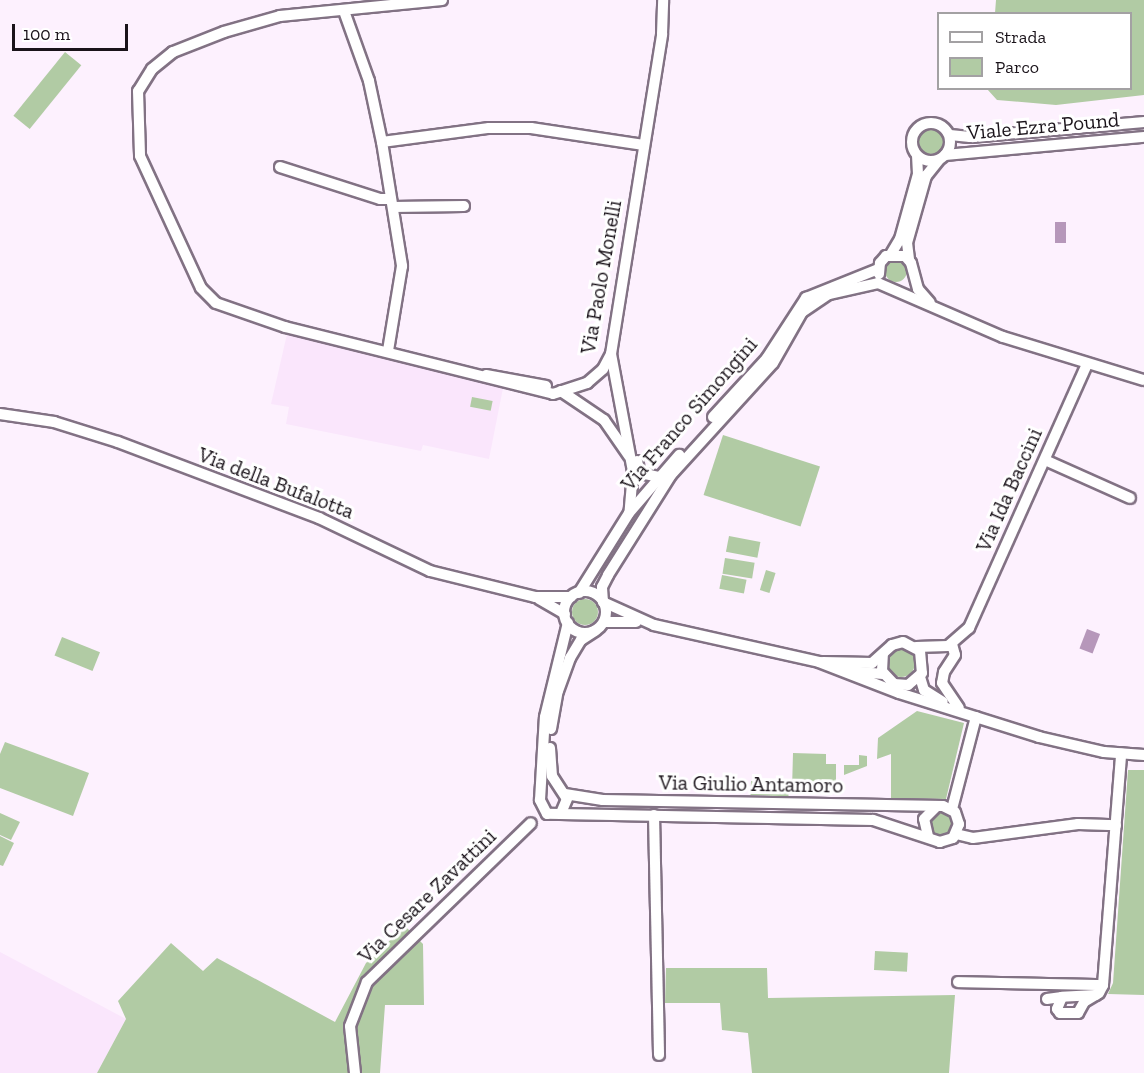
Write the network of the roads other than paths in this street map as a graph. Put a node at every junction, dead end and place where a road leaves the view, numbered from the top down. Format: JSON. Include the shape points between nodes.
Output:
{"nodes":[{"id":1,"x":442,"y":0,"type":"edge"},
{"id":2,"x":663,"y":0,"type":"edge"},
{"id":3,"x":344,"y":11,"type":"junction"},
{"id":4,"x":1144,"y":122,"type":"edge"},
{"id":5,"x":1029,"y":132,"type":"junction"},
{"id":6,"x":950,"y":135,"type":"junction"},
{"id":7,"x":1144,"y":137,"type":"edge"},
{"id":8,"x":382,"y":142,"type":"junction"},
{"id":9,"x":644,"y":145,"type":"junction"},
{"id":10,"x":1030,"y":147,"type":"junction"},
{"id":11,"x":917,"y":156,"type":"junction"},
{"id":12,"x":942,"y":157,"type":"junction"},
{"id":13,"x":280,"y":167,"type":"dead end"},
{"id":14,"x":392,"y":203,"type":"junction"},
{"id":15,"x":464,"y":206,"type":"dead end"},
{"id":16,"x":891,"y":254,"type":"junction"},
{"id":17,"x":909,"y":259,"type":"junction"},
{"id":18,"x":878,"y":269,"type":"junction"},
{"id":19,"x":913,"y":274,"type":"junction"},
{"id":20,"x":891,"y":287,"type":"junction"},
{"id":21,"x":940,"y":311,"type":"junction"},
{"id":22,"x":388,"y":351,"type":"junction"},
{"id":23,"x":611,"y":354,"type":"junction"},
{"id":24,"x":1087,"y":364,"type":"junction"},
{"id":25,"x":1144,"y":380,"type":"edge"},
{"id":26,"x":563,"y":392,"type":"junction"},
{"id":27,"x":621,"y":402,"type":"junction"},
{"id":28,"x":0,"y":414,"type":"edge"},
{"id":29,"x":629,"y":456,"type":"junction"},
{"id":30,"x":1045,"y":460,"type":"junction"},
{"id":31,"x":640,"y":473,"type":"junction"},
{"id":32,"x":659,"y":477,"type":"junction"},
{"id":33,"x":645,"y":493,"type":"junction"},
{"id":34,"x":1130,"y":498,"type":"dead end"},
{"id":35,"x":629,"y":513,"type":"junction"},
{"id":36,"x":608,"y":544,"type":"junction"},
{"id":37,"x":624,"y":546,"type":"junction"},
{"id":38,"x":575,"y":595,"type":"junction"},
{"id":39,"x":535,"y":597,"type":"junction"},
{"id":40,"x":603,"y":602,"type":"junction"},
{"id":41,"x":566,"y":619,"type":"junction"},
{"id":42,"x":604,"y":622,"type":"junction"},
{"id":43,"x":654,"y":625,"type":"junction"},
{"id":44,"x":595,"y":631,"type":"junction"},
{"id":45,"x":952,"y":644,"type":"junction"},
{"id":46,"x":916,"y":647,"type":"junction"},
{"id":47,"x":883,"y":654,"type":"junction"},
{"id":48,"x":819,"y":662,"type":"junction"},
{"id":49,"x":833,"y":669,"type":"junction"},
{"id":50,"x":883,"y":674,"type":"junction"},
{"id":51,"x":920,"y":676,"type":"junction"},
{"id":52,"x":900,"y":686,"type":"junction"},
{"id":53,"x":928,"y":703,"type":"junction"},
{"id":54,"x":958,"y":708,"type":"junction"},
{"id":55,"x":976,"y":717,"type":"junction"},
{"id":56,"x":1121,"y":754,"type":"junction"},
{"id":57,"x":1144,"y":755,"type":"edge"},
{"id":58,"x":563,"y":793,"type":"junction"},
{"id":59,"x":540,"y":798,"type":"junction"},
{"id":60,"x":937,"y":807,"type":"junction"},
{"id":61,"x":952,"y":810,"type":"junction"},
{"id":62,"x":558,"y":814,"type":"junction"},
{"id":63,"x":654,"y":815,"type":"junction"},
{"id":64,"x":531,"y":823,"type":"junction"},
{"id":65,"x":1116,"y":825,"type":"junction"},
{"id":66,"x":956,"y":834,"type":"junction"},
{"id":67,"x":928,"y":836,"type":"junction"},
{"id":68,"x":958,"y":981,"type":"dead end"},
{"id":69,"x":1103,"y":985,"type":"junction"},
{"id":70,"x":1096,"y":995,"type":"junction"},
{"id":71,"x":1062,"y":997,"type":"junction"},
{"id":72,"x":1047,"y":999,"type":"dead end"},
{"id":73,"x":659,"y":1055,"type":"dead end"},
{"id":74,"x":355,"y":1073,"type":"edge"}],
"edges":[{"from":1,"to":3,"type":"street"},
{"from":2,"to":9,"type":"street","name":"Via Paolo Monelli","via":[[662,34]]},
{"from":3,"to":8,"type":"street","via":[[369,81]]},
{"from":3,"to":22,"type":"street","via":[[269,19],[224,32],[161,60],[138,91],[138,147],[146,176],[210,300],[272,323]]},
{"from":4,"to":5,"type":"street","name":"Viale Ezra Pound"},
{"from":5,"to":6,"type":"street","name":"Viale Ezra Pound"},
{"from":5,"to":10,"type":"street"},
{"from":6,"to":11,"type":"street","via":[[935,123],[918,127],[911,142]]},
{"from":6,"to":12,"type":"street"},
{"from":7,"to":10,"type":"street","name":"Viale Ezra Pound"},
{"from":8,"to":9,"type":"street","via":[[447,132],[521,128]]},
{"from":8,"to":14,"type":"street"},
{"from":9,"to":23,"type":"street","name":"Via Paolo Monelli"},
{"from":10,"to":12,"type":"street","name":"Viale Ezra Pound"},
{"from":11,"to":12,"type":"street","via":[[928,161]]},
{"from":11,"to":16,"type":"street","via":[[918,174],[900,239]]},
{"from":12,"to":17,"type":"street","via":[[927,172],[907,242]]},
{"from":13,"to":14,"type":"street"},
{"from":14,"to":15,"type":"street"},
{"from":14,"to":22,"type":"street","via":[[402,274]]},
{"from":16,"to":17,"type":"street"},
{"from":16,"to":18,"type":"street"},
{"from":17,"to":19,"type":"street"},
{"from":18,"to":20,"type":"street"},
{"from":18,"to":32,"type":"street","name":"Via Franco Simongini","via":[[825,287],[803,301],[767,358]]},
{"from":19,"to":20,"type":"street","via":[[908,284]]},
{"from":19,"to":21,"type":"street","via":[[921,293]]},
{"from":20,"to":21,"type":"street"},
{"from":20,"to":37,"type":"street","name":"Via Franco Simongini","via":[[866,283],[829,294],[809,306],[772,363],[671,475]]},
{"from":21,"to":24,"type":"street","via":[[1003,338]]},
{"from":22,"to":26,"type":"street"},
{"from":23,"to":26,"type":"street","name":"Via Paolo Monelli","via":[[592,379]]},
{"from":23,"to":27,"type":"street"},
{"from":24,"to":25,"type":"street"},
{"from":24,"to":30,"type":"street","name":"Via Ida Baccini"},
{"from":26,"to":29,"type":"street","via":[[604,420]]},
{"from":27,"to":29,"type":"street"},
{"from":27,"to":31,"type":"street"},
{"from":28,"to":39,"type":"street","name":"Via della Bufalotta","via":[[54,422],[95,434],[312,515],[430,571]]},
{"from":29,"to":35,"type":"street","via":[[634,484]]},
{"from":30,"to":34,"type":"street"},
{"from":30,"to":45,"type":"street","name":"Via Ida Baccini","via":[[967,632]]},
{"from":31,"to":32,"type":"street"},
{"from":31,"to":33,"type":"street"},
{"from":32,"to":33,"type":"street","name":"Via Franco Simongini"},
{"from":33,"to":35,"type":"street","name":"Via Franco Simongini"},
{"from":33,"to":37,"type":"street","via":[[645,503]]},
{"from":35,"to":36,"type":"street","name":"Via Franco Simongini"},
{"from":36,"to":37,"type":"street"},
{"from":36,"to":38,"type":"street","name":"Via Franco Simongini"},
{"from":37,"to":40,"type":"street","name":"Via Franco Simongini","via":[[602,586]]},
{"from":38,"to":39,"type":"street","name":"Via della Bufalotta"},
{"from":38,"to":40,"type":"street","via":[[592,593]]},
{"from":38,"to":41,"type":"street"},
{"from":39,"to":41,"type":"street","name":"Via della Bufalotta"},
{"from":40,"to":42,"type":"street"},
{"from":40,"to":43,"type":"street"},
{"from":41,"to":44,"type":"street","via":[[580,632]]},
{"from":41,"to":59,"type":"street","name":"Via Cesare Zavattini","via":[[546,707]]},
{"from":42,"to":43,"type":"street"},
{"from":42,"to":44,"type":"street"},
{"from":43,"to":48,"type":"street"},
{"from":44,"to":58,"type":"street","via":[[573,651],[553,711],[550,769]]},
{"from":45,"to":46,"type":"street"},
{"from":45,"to":54,"type":"street","via":[[955,655],[942,683]]},
{"from":46,"to":47,"type":"street","via":[[899,642]]},
{"from":46,"to":51,"type":"street","via":[[924,660]]},
{"from":47,"to":48,"type":"street","via":[[874,662],[860,665]]},
{"from":47,"to":50,"type":"street"},
{"from":48,"to":49,"type":"street"},
{"from":49,"to":50,"type":"street"},
{"from":49,"to":53,"type":"street"},
{"from":50,"to":52,"type":"street"},
{"from":51,"to":52,"type":"street"},
{"from":51,"to":54,"type":"street","via":[[929,695]]},
{"from":52,"to":53,"type":"street"},
{"from":53,"to":55,"type":"street"},
{"from":54,"to":55,"type":"street"},
{"from":55,"to":56,"type":"street","via":[[1050,740]]},
{"from":55,"to":61,"type":"street"},
{"from":56,"to":57,"type":"street"},
{"from":56,"to":65,"type":"street"},
{"from":58,"to":59,"type":"street","via":[[550,789]]},
{"from":58,"to":60,"type":"street","name":"Via Giulio Antamoro","via":[[603,800]]},
{"from":58,"to":62,"type":"street","via":[[567,803]]},
{"from":59,"to":62,"type":"street","via":[[544,812]]},
{"from":59,"to":64,"type":"street","name":"Via Cesare Zavattini"},
{"from":60,"to":61,"type":"street","name":"Via Giulio Antamoro"},
{"from":60,"to":67,"type":"street","via":[[924,819]]},
{"from":61,"to":66,"type":"street","via":[[959,821]]},
{"from":62,"to":63,"type":"street","name":"Via Giulio Antamoro"},
{"from":62,"to":64,"type":"street","name":"Via Cesare Zavattini"},
{"from":63,"to":67,"type":"street","name":"Via Giulio Antamoro","via":[[876,820]]},
{"from":63,"to":73,"type":"street"},
{"from":64,"to":74,"type":"street","name":"Via Cesare Zavattini","via":[[368,982],[350,1026]]},
{"from":65,"to":66,"type":"street","via":[[1078,824],[973,838]]},
{"from":65,"to":69,"type":"street"},
{"from":66,"to":67,"type":"street","name":"Via Giulio Antamoro","via":[[943,842]]},
{"from":68,"to":69,"type":"street"},
{"from":69,"to":70,"type":"street"},
{"from":70,"to":71,"type":"street"},
{"from":70,"to":71,"type":"street","via":[[1084,1002],[1078,1013],[1055,1016]]},
{"from":71,"to":72,"type":"street"}]}
